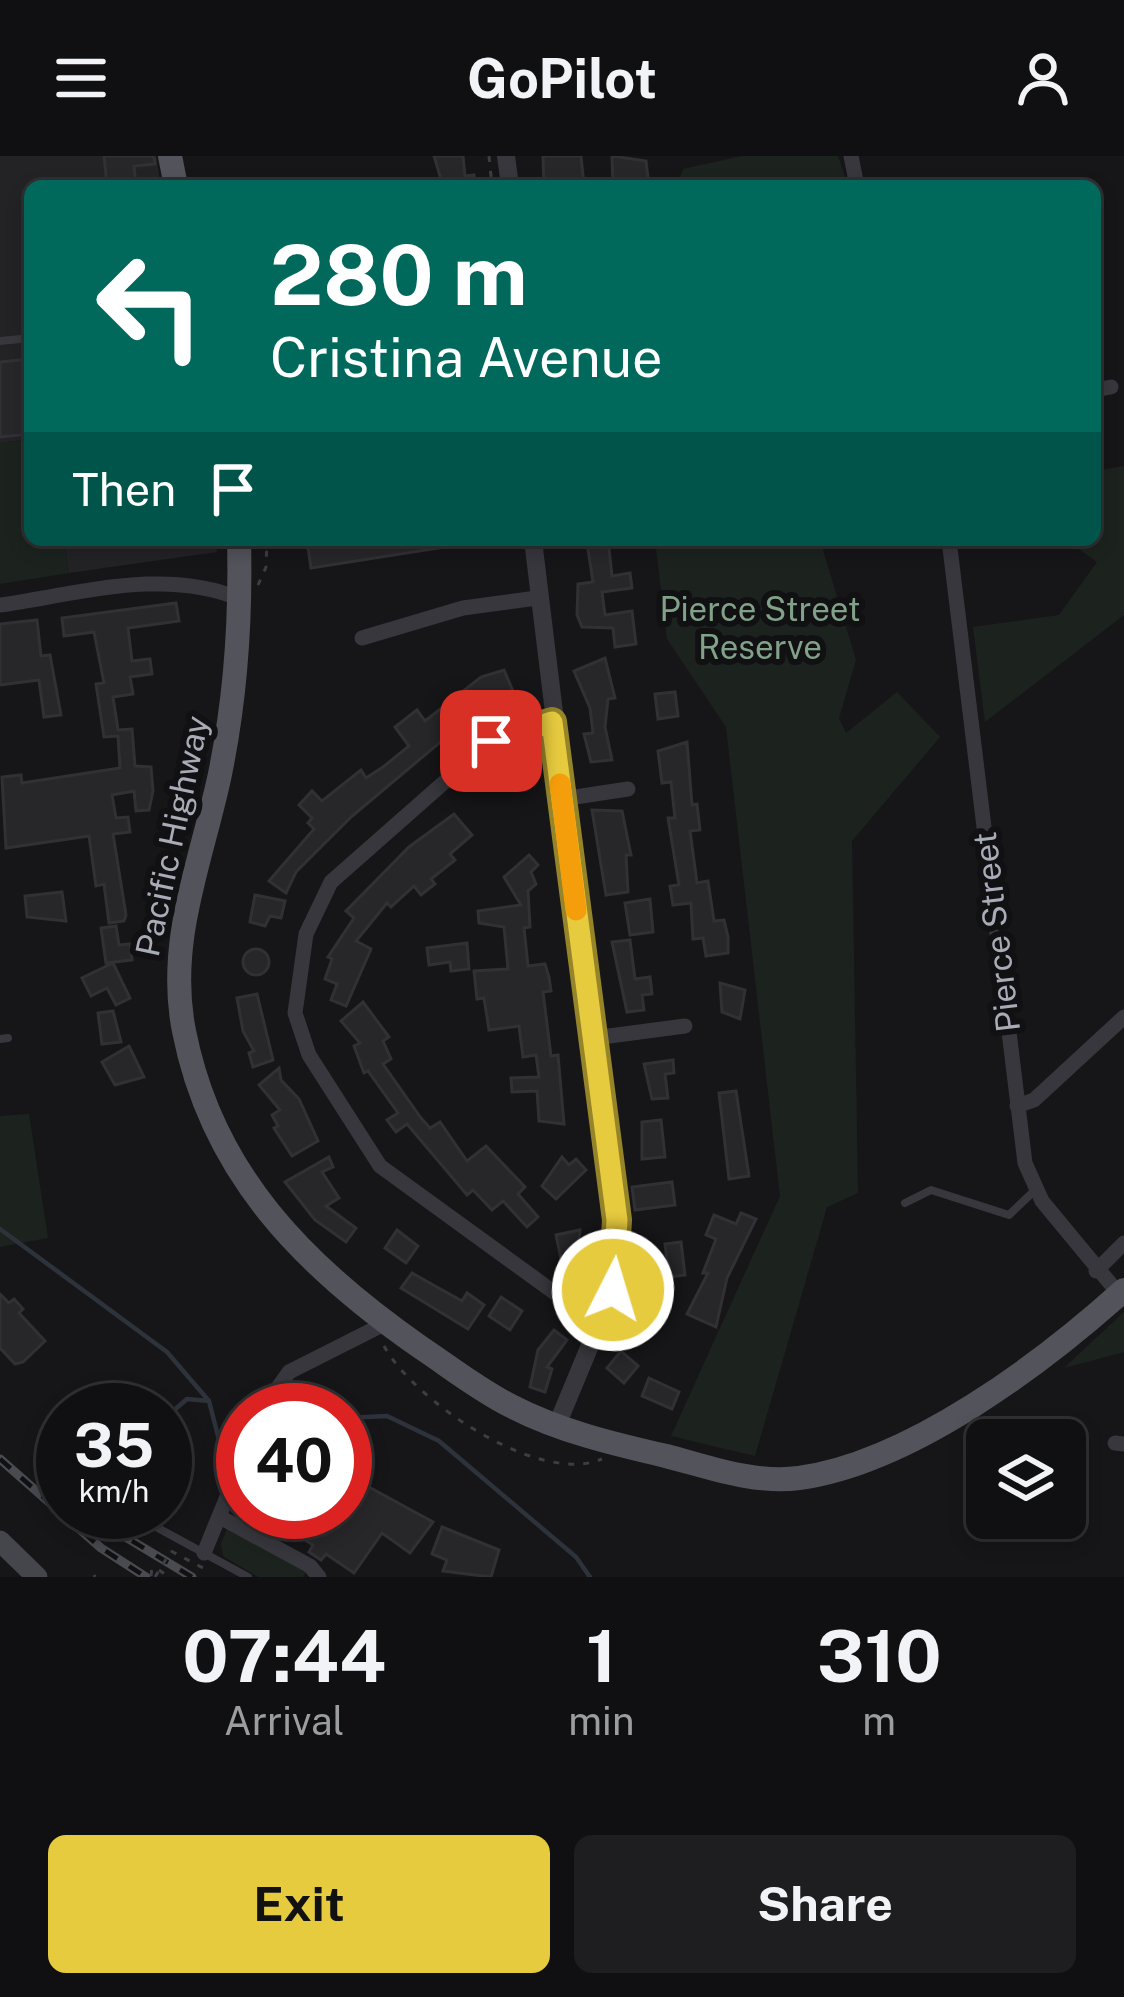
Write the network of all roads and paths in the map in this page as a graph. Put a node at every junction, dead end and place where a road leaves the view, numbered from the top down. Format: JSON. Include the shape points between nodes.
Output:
{"nodes":[{"id":1,"x":240,"y":546,"type":"edge"},
{"id":2,"x":267,"y":546,"type":"edge"},
{"id":3,"x":533,"y":546,"type":"edge"},
{"id":4,"x":950,"y":546,"type":"edge"},
{"id":5,"x":246,"y":598,"type":"junction"},
{"id":6,"x":537,"y":598,"type":"junction"},
{"id":7,"x":0,"y":605,"type":"edge"},
{"id":8,"x":362,"y":638,"type":"dead end"},
{"id":9,"x":552,"y":722,"type":"junction"},
{"id":10,"x":628,"y":789,"type":"dead end"},
{"id":11,"x":562,"y":799,"type":"junction"},
{"id":12,"x":1124,"y":1017,"type":"edge"},
{"id":13,"x":685,"y":1026,"type":"dead end"},
{"id":14,"x":593,"y":1038,"type":"junction"},
{"id":15,"x":1017,"y":1106,"type":"junction"},
{"id":16,"x":1036,"y":1190,"type":"junction"},
{"id":17,"x":905,"y":1203,"type":"dead end"},
{"id":18,"x":1124,"y":1244,"type":"edge"},
{"id":19,"x":1096,"y":1270,"type":"junction"},
{"id":20,"x":1122,"y":1292,"type":"edge"},
{"id":21,"x":599,"y":1325,"type":"junction"},
{"id":22,"x":381,"y":1326,"type":"junction"},
{"id":23,"x":281,"y":1383,"type":"edge"},
{"id":24,"x":557,"y":1425,"type":"junction"},
{"id":25,"x":630,"y":1448,"type":"junction"},
{"id":26,"x":216,"y":1528,"type":"edge"},
{"id":27,"x":171,"y":1539,"type":"edge"},
{"id":28,"x":260,"y":1539,"type":"edge"},
{"id":29,"x":0,"y":1541,"type":"edge"},
{"id":30,"x":204,"y":1562,"type":"junction"},
{"id":31,"x":159,"y":1563,"type":"dead end"},
{"id":32,"x":156,"y":1569,"type":"junction"},
{"id":33,"x":37,"y":1577,"type":"edge"},
{"id":34,"x":153,"y":1577,"type":"edge"},
{"id":35,"x":170,"y":1577,"type":"edge"},
{"id":36,"x":248,"y":1577,"type":"edge"},
{"id":37,"x":319,"y":1577,"type":"edge"}],
"edges":[{"from":1,"to":5,"type":"main road","name":"Pacific Highway"},
{"from":2,"to":5,"type":"path","via":[[266,567]]},
{"from":3,"to":6,"type":"street"},
{"from":4,"to":15,"type":"street","name":"Pierce Street"},
{"from":5,"to":7,"type":"street","via":[[176,581]]},
{"from":5,"to":22,"type":"main road","name":"Pacific Highway","via":[[232,714],[178,948],[183,1028],[209,1120],[245,1185],[298,1249]]},
{"from":6,"to":8,"type":"street","via":[[463,608]]},
{"from":6,"to":9,"type":"street"},
{"from":9,"to":11,"type":"street"},
{"from":9,"to":21,"type":"street","via":[[491,741],[331,881],[306,934],[295,1013],[310,1055],[380,1166]]},
{"from":10,"to":11,"type":"street"},
{"from":11,"to":14,"type":"street"},
{"from":12,"to":15,"type":"street","via":[[1034,1100]]},
{"from":13,"to":14,"type":"street"},
{"from":14,"to":21,"type":"street","via":[[618,1238],[617,1274]]},
{"from":15,"to":16,"type":"street","name":"Pierce Street"},
{"from":16,"to":17,"type":"lane","via":[[1009,1215],[931,1190]]},
{"from":16,"to":19,"type":"street","name":"Pierce Street"},
{"from":18,"to":19,"type":"street"},
{"from":19,"to":20,"type":"street","name":"Pierce Street"},
{"from":20,"to":25,"type":"main road","name":"Pacific Highway","via":[[997,1392],[827,1472],[760,1478]]},
{"from":21,"to":24,"type":"street"},
{"from":22,"to":23,"type":"street"},
{"from":22,"to":24,"type":"main road","name":"Pacific Highway"},
{"from":22,"to":25,"type":"path","via":[[394,1365],[441,1408],[525,1456],[587,1466]]},
{"from":24,"to":25,"type":"main road","name":"Pacific Highway"},
{"from":26,"to":30,"type":"street"},
{"from":27,"to":30,"type":"lane"},
{"from":28,"to":37,"type":"street"},
{"from":29,"to":33,"type":"main road"},
{"from":30,"to":32,"type":"path","bridge":true,"via":[[170,1550]]},
{"from":30,"to":36,"type":"lane"},
{"from":31,"to":32,"type":"path"},
{"from":32,"to":34,"type":"path","bridge":true},
{"from":32,"to":35,"type":"path"}]}
